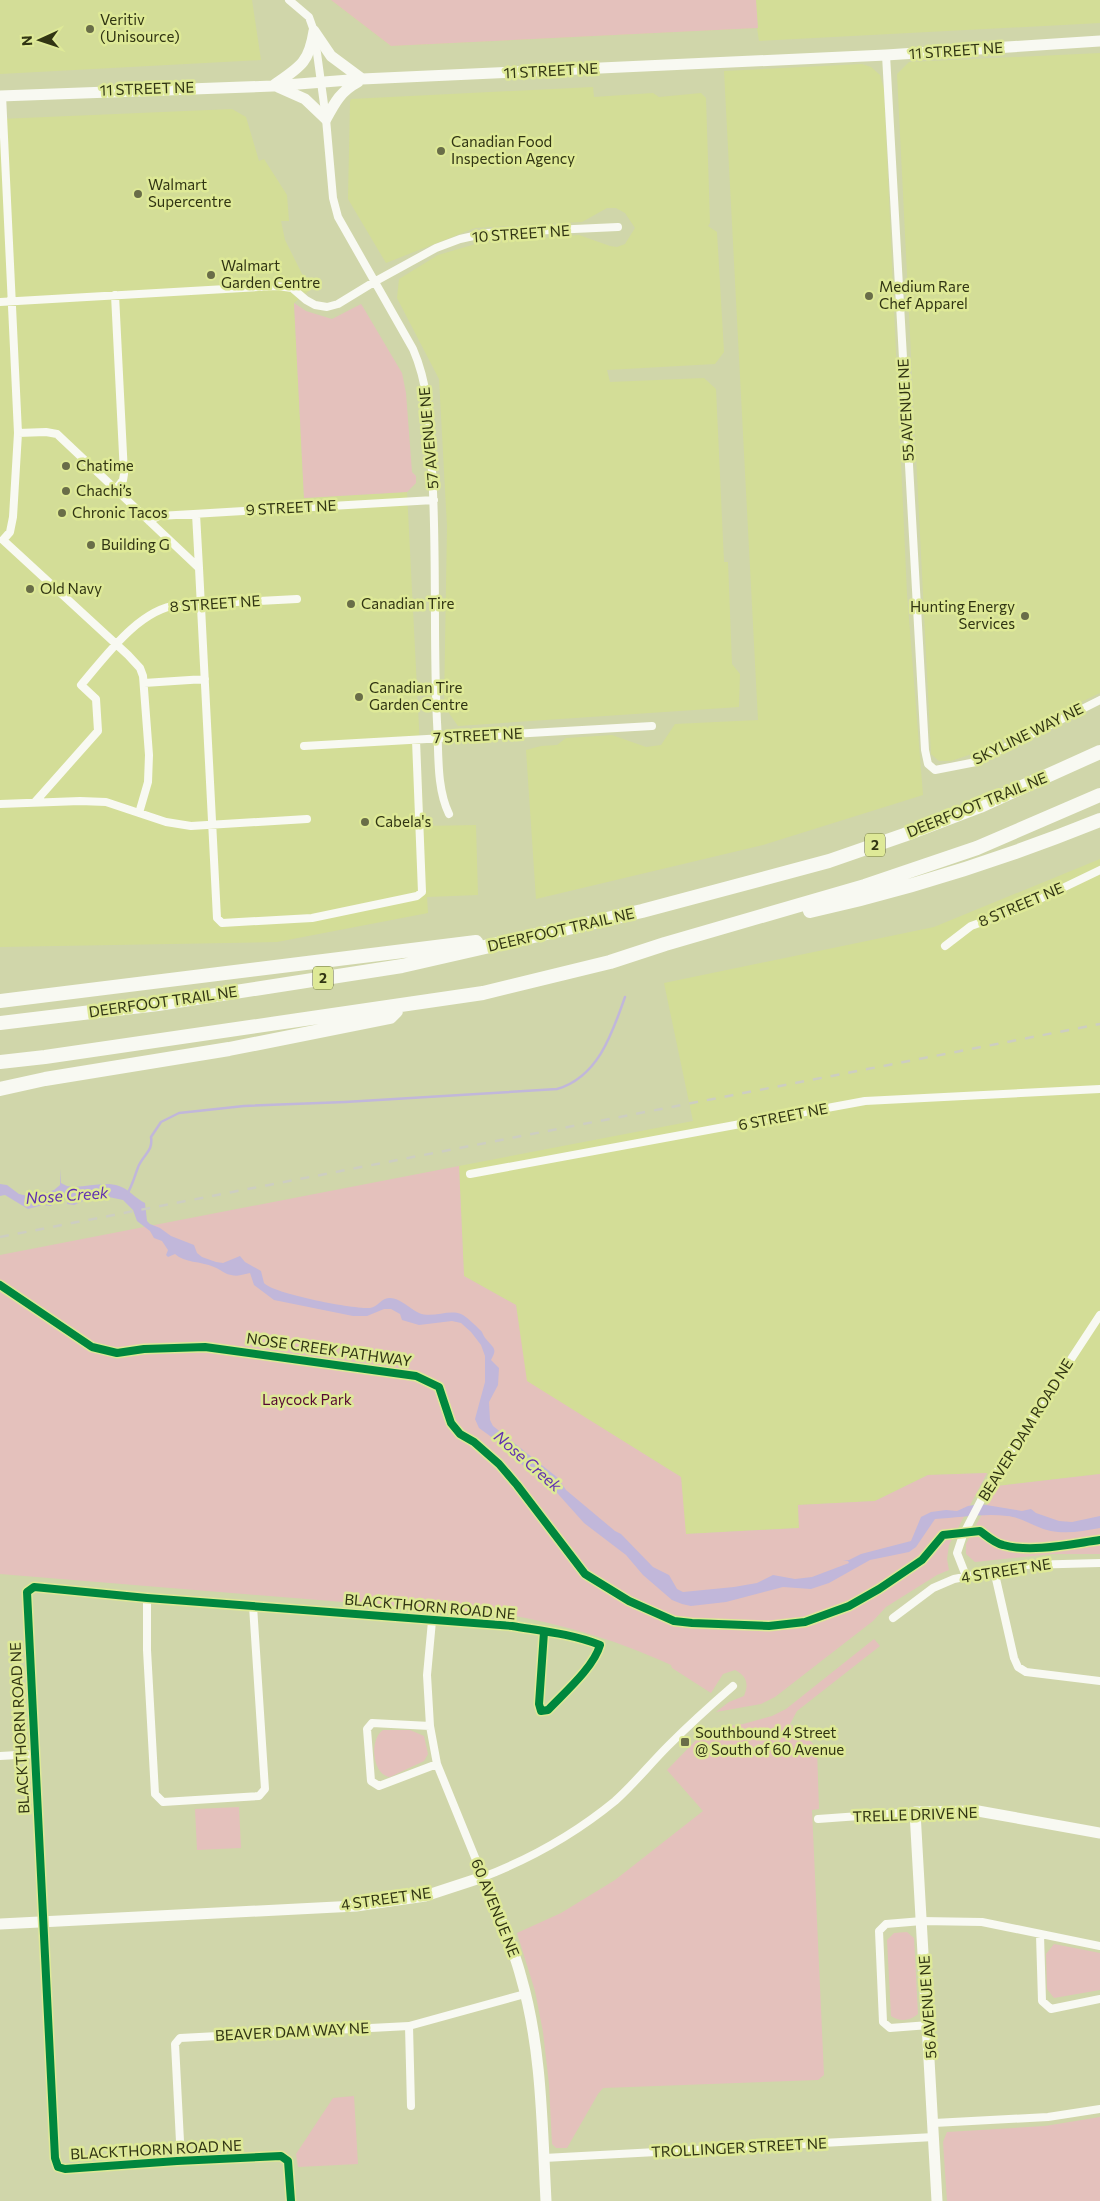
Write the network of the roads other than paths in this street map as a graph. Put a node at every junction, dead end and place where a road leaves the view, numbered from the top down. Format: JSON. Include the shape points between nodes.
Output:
{"nodes":[{"id":1,"x":289,"y":0,"type":"edge"},
{"id":2,"x":314,"y":31,"type":"junction"},
{"id":3,"x":1100,"y":42,"type":"edge"},
{"id":4,"x":886,"y":55,"type":"junction"},
{"id":5,"x":362,"y":80,"type":"junction"},
{"id":6,"x":321,"y":82,"type":"junction"},
{"id":7,"x":273,"y":86,"type":"junction"},
{"id":8,"x":1,"y":95,"type":"edge"},
{"id":9,"x":326,"y":118,"type":"junction"},
{"id":10,"x":618,"y":228,"type":"dead end"},
{"id":11,"x":374,"y":282,"type":"junction"},
{"id":12,"x":115,"y":295,"type":"junction"},
{"id":13,"x":12,"y":301,"type":"junction"},
{"id":14,"x":0,"y":302,"type":"edge"},
{"id":15,"x":18,"y":433,"type":"junction"},
{"id":16,"x":116,"y":489,"type":"junction"},
{"id":17,"x":434,"y":500,"type":"junction"},
{"id":18,"x":196,"y":514,"type":"junction"},
{"id":19,"x":150,"y":521,"type":"junction"},
{"id":20,"x":2,"y":541,"type":"edge"},
{"id":21,"x":199,"y":568,"type":"junction"},
{"id":22,"x":297,"y":599,"type":"dead end"},
{"id":23,"x":201,"y":604,"type":"junction"},
{"id":24,"x":116,"y":644,"type":"junction"},
{"id":25,"x":205,"y":679,"type":"junction"},
{"id":26,"x":144,"y":682,"type":"junction"},
{"id":27,"x":1100,"y":700,"type":"edge"},
{"id":28,"x":652,"y":726,"type":"dead end"},
{"id":29,"x":438,"y":738,"type":"junction"},
{"id":30,"x":416,"y":740,"type":"junction"},
{"id":31,"x":304,"y":746,"type":"dead end"},
{"id":32,"x":1100,"y":752,"type":"edge"},
{"id":33,"x":928,"y":764,"type":"joint"},
{"id":34,"x":1100,"y":795,"type":"edge"},
{"id":35,"x":35,"y":802,"type":"junction"},
{"id":36,"x":0,"y":804,"type":"edge"},
{"id":37,"x":139,"y":813,"type":"junction"},
{"id":38,"x":449,"y":814,"type":"dead end"},
{"id":39,"x":307,"y":819,"type":"dead end"},
{"id":40,"x":1100,"y":820,"type":"edge"},
{"id":41,"x":213,"y":824,"type":"junction"},
{"id":42,"x":1100,"y":870,"type":"edge"},
{"id":43,"x":642,"y":912,"type":"junction"},
{"id":44,"x":665,"y":944,"type":"junction"},
{"id":45,"x":944,"y":946,"type":"dead end"},
{"id":46,"x":128,"y":986,"type":"junction"},
{"id":47,"x":0,"y":993,"type":"edge"},
{"id":48,"x":0,"y":1001,"type":"edge"},
{"id":49,"x":402,"y":1006,"type":"junction"},
{"id":50,"x":0,"y":1023,"type":"edge"},
{"id":51,"x":0,"y":1062,"type":"edge"},
{"id":52,"x":0,"y":1089,"type":"edge"},
{"id":53,"x":1100,"y":1089,"type":"edge"},
{"id":54,"x":470,"y":1174,"type":"dead end"},
{"id":55,"x":1100,"y":1315,"type":"edge"},
{"id":56,"x":1100,"y":1563,"type":"edge"},
{"id":57,"x":994,"y":1570,"type":"junction"},
{"id":58,"x":966,"y":1576,"type":"junction"},
{"id":59,"x":147,"y":1598,"type":"junction"},
{"id":60,"x":253,"y":1606,"type":"junction"},
{"id":61,"x":893,"y":1618,"type":"dead end"},
{"id":62,"x":432,"y":1621,"type":"junction"},
{"id":63,"x":544,"y":1632,"type":"junction"},
{"id":64,"x":1100,"y":1681,"type":"edge"},
{"id":65,"x":733,"y":1686,"type":"dead end"},
{"id":66,"x":430,"y":1726,"type":"junction"},
{"id":67,"x":35,"y":1754,"type":"junction"},
{"id":68,"x":0,"y":1756,"type":"edge"},
{"id":69,"x":437,"y":1764,"type":"junction"},
{"id":70,"x":915,"y":1812,"type":"junction"},
{"id":71,"x":818,"y":1819,"type":"dead end"},
{"id":72,"x":1100,"y":1833,"type":"edge"},
{"id":73,"x":483,"y":1876,"type":"junction"},
{"id":74,"x":44,"y":1922,"type":"junction"},
{"id":75,"x":922,"y":1922,"type":"junction"},
{"id":76,"x":0,"y":1924,"type":"edge"},
{"id":77,"x":1040,"y":1935,"type":"junction"},
{"id":78,"x":1100,"y":1946,"type":"edge"},
{"id":79,"x":525,"y":1994,"type":"junction"},
{"id":80,"x":1100,"y":1999,"type":"edge"},
{"id":81,"x":929,"y":2025,"type":"junction"},
{"id":82,"x":409,"y":2026,"type":"junction"},
{"id":83,"x":411,"y":2106,"type":"dead end"},
{"id":84,"x":1100,"y":2109,"type":"edge"},
{"id":85,"x":934,"y":2123,"type":"junction"},
{"id":86,"x":934,"y":2137,"type":"junction"},
{"id":87,"x":544,"y":2158,"type":"junction"},
{"id":88,"x":181,"y":2161,"type":"junction"},
{"id":89,"x":291,"y":2201,"type":"edge"},
{"id":90,"x":546,"y":2201,"type":"edge"},
{"id":91,"x":937,"y":2201,"type":"edge"}],
"edges":[{"from":1,"to":2,"type":"street","via":[[309,17]]},
{"from":2,"to":5,"type":"street","via":[[330,56]]},
{"from":2,"to":6,"type":"street","name":"57 AVENUE NE"},
{"from":2,"to":7,"type":"street","via":[[311,51],[300,66]]},
{"from":3,"to":4,"type":"street","name":"11 STREET NE"},
{"from":4,"to":5,"type":"street","name":"11 STREET NE"},
{"from":4,"to":33,"type":"street","name":"55 AVENUE NE","via":[[924,750]]},
{"from":5,"to":6,"type":"street","name":"11 STREET NE"},
{"from":5,"to":9,"type":"street","via":[[338,97]]},
{"from":6,"to":7,"type":"street","name":"11 STREET NE"},
{"from":6,"to":9,"type":"street","name":"57 AVENUE NE"},
{"from":7,"to":8,"type":"street","name":"11 STREET NE"},
{"from":7,"to":9,"type":"street","via":[[305,98]]},
{"from":8,"to":13,"type":"street"},
{"from":9,"to":11,"type":"street","name":"57 AVENUE NE","via":[[333,198],[345,232]]},
{"from":10,"to":11,"type":"street","name":"10 STREET NE","via":[[487,233],[436,248]]},
{"from":11,"to":12,"type":"street","name":"10 STREET NE","via":[[338,304],[327,306],[315,305],[292,288],[277,286]]},
{"from":11,"to":17,"type":"street","name":"57 AVENUE NE","via":[[422,370],[428,399]]},
{"from":12,"to":13,"type":"street","name":"10 STREET NE"},
{"from":12,"to":16,"type":"street","via":[[124,474]]},
{"from":13,"to":14,"type":"street","name":"10 STREET NE"},
{"from":13,"to":15,"type":"street"},
{"from":15,"to":16,"type":"street","via":[[57,434]]},
{"from":15,"to":20,"type":"street","via":[[14,512],[10,532]]},
{"from":16,"to":19,"type":"street"},
{"from":17,"to":18,"type":"street","name":"9 STREET NE"},
{"from":17,"to":29,"type":"street","name":"57 AVENUE NE"},
{"from":18,"to":19,"type":"street","name":"9 STREET NE","via":[[159,516]]},
{"from":18,"to":21,"type":"street"},
{"from":19,"to":21,"type":"street"},
{"from":20,"to":24,"type":"street"},
{"from":21,"to":23,"type":"street"},
{"from":22,"to":23,"type":"street","name":"8 STREET NE"},
{"from":23,"to":24,"type":"street","name":"8 STREET NE","via":[[159,609]]},
{"from":23,"to":25,"type":"street"},
{"from":24,"to":26,"type":"street","via":[[135,661]]},
{"from":24,"to":35,"type":"street","name":"8 STREET NE","via":[[81,685],[96,700],[98,731]]},
{"from":25,"to":26,"type":"street"},
{"from":25,"to":41,"type":"street"},
{"from":26,"to":37,"type":"street","via":[[149,767]]},
{"from":27,"to":33,"type":"street","name":"SKYLINE WAY NE","via":[[976,762],[935,770]]},
{"from":28,"to":29,"type":"street","name":"7 STREET NE"},
{"from":29,"to":30,"type":"street","name":"7 STREET NE"},
{"from":29,"to":38,"type":"street","name":"57 AVENUE NE","via":[[441,798]]},
{"from":30,"to":31,"type":"street","name":"7 STREET NE"},
{"from":30,"to":41,"type":"street","via":[[422,892],[417,896],[312,918],[222,923],[217,918]]},
{"from":32,"to":43,"type":"highway","name":"DEERFOOT TRAIL NE","number":"2","via":[[980,806],[904,835],[829,861]]},
{"from":34,"to":44,"type":"highway","number":"2","via":[[977,848],[866,886]]},
{"from":35,"to":36,"type":"street"},
{"from":35,"to":37,"type":"street","via":[[106,802]]},
{"from":37,"to":41,"type":"street","via":[[178,824]]},
{"from":39,"to":41,"type":"street"},
{"from":40,"to":44,"type":"highway","via":[[977,865],[869,898]]},
{"from":42,"to":45,"type":"street","name":"8 STREET NE","via":[[1019,909],[971,926]]},
{"from":43,"to":46,"type":"highway","via":[[622,911],[481,941]]},
{"from":43,"to":50,"type":"highway","name":"DEERFOOT TRAIL NE","number":"2","via":[[402,966],[158,1004]]},
{"from":44,"to":49,"type":"highway","number":"2","via":[[610,962],[484,993]]},
{"from":46,"to":47,"type":"highway"},
{"from":46,"to":48,"type":"highway"},
{"from":49,"to":51,"type":"highway","number":"2"},
{"from":49,"to":52,"type":"highway","via":[[390,1017]]},
{"from":53,"to":54,"type":"street","name":"6 STREET NE","via":[[865,1101]]},
{"from":55,"to":58,"type":"street","name":"BEAVER DAM ROAD NE","via":[[991,1481],[963,1535],[957,1553]]},
{"from":56,"to":57,"type":"street","name":"4 STREET NE","via":[[1026,1565]]},
{"from":57,"to":58,"type":"street","name":"4 STREET NE"},
{"from":57,"to":64,"type":"street","via":[[1018,1667],[1026,1672]]},
{"from":58,"to":61,"type":"street","name":"4 STREET NE","via":[[933,1588]]},
{"from":59,"to":60,"type":"street","name":"BLACKTHORN ROAD NE"},
{"from":59,"to":60,"type":"street","via":[[155,1794],[164,1802],[259,1796],[265,1789]]},
{"from":59,"to":67,"type":"street","name":"BLACKTHORN ROAD NE","via":[[34,1587],[27,1592]]},
{"from":60,"to":62,"type":"street","name":"BLACKTHORN ROAD NE"},
{"from":62,"to":63,"type":"street","name":"BLACKTHORN ROAD NE","via":[[512,1626]]},
{"from":62,"to":66,"type":"street","name":"60 AVENUE NE","via":[[427,1676]]},
{"from":63,"to":63,"type":"street","name":"BLACKTHORN ROAD NE","via":[[573,1636],[600,1646],[597,1655],[578,1677],[548,1710],[542,1711],[539,1704]]},
{"from":65,"to":73,"type":"street","name":"4 STREET NE","via":[[600,1812],[556,1842]]},
{"from":66,"to":69,"type":"street","name":"60 AVENUE NE"},
{"from":66,"to":69,"type":"street","via":[[372,1723],[367,1729],[371,1781],[379,1786]]},
{"from":67,"to":68,"type":"street"},
{"from":67,"to":74,"type":"street","name":"BLACKTHORN ROAD NE"},
{"from":69,"to":73,"type":"street","name":"60 AVENUE NE"},
{"from":70,"to":71,"type":"street","name":"TRELLE DRIVE NE"},
{"from":70,"to":72,"type":"street","name":"TRELLE DRIVE NE","via":[[978,1811]]},
{"from":70,"to":75,"type":"street","name":"56 AVENUE NE"},
{"from":73,"to":74,"type":"street","name":"4 STREET NE","via":[[425,1896],[356,1906]]},
{"from":73,"to":79,"type":"street","name":"60 AVENUE NE","via":[[506,1932]]},
{"from":74,"to":76,"type":"street","name":"4 STREET NE"},
{"from":74,"to":88,"type":"street","name":"BLACKTHORN ROAD NE","via":[[58,2167],[66,2170]]},
{"from":75,"to":77,"type":"street","via":[[982,1922]]},
{"from":75,"to":81,"type":"street","name":"56 AVENUE NE"},
{"from":75,"to":81,"type":"street","via":[[886,1924],[879,1931],[883,2022],[890,2028]]},
{"from":77,"to":78,"type":"street"},
{"from":77,"to":80,"type":"street","via":[[1042,2001],[1051,2009]]},
{"from":79,"to":82,"type":"street","name":"BEAVER DAM WAY NE"},
{"from":79,"to":87,"type":"street","name":"60 AVENUE NE","via":[[535,2039]]},
{"from":81,"to":85,"type":"street","name":"56 AVENUE NE"},
{"from":82,"to":83,"type":"street"},
{"from":82,"to":88,"type":"street","name":"BEAVER DAM WAY NE","via":[[180,2038],[175,2044]]},
{"from":84,"to":85,"type":"street","via":[[1048,2117]]},
{"from":85,"to":86,"type":"street","name":"56 AVENUE NE"},
{"from":86,"to":87,"type":"street","name":"TROLLINGER STREET NE"},
{"from":86,"to":91,"type":"street","name":"56 AVENUE NE"},
{"from":87,"to":90,"type":"street","name":"60 AVENUE NE"},
{"from":88,"to":89,"type":"street","name":"BLACKTHORN ROAD NE","via":[[281,2156],[288,2161]]}]}
